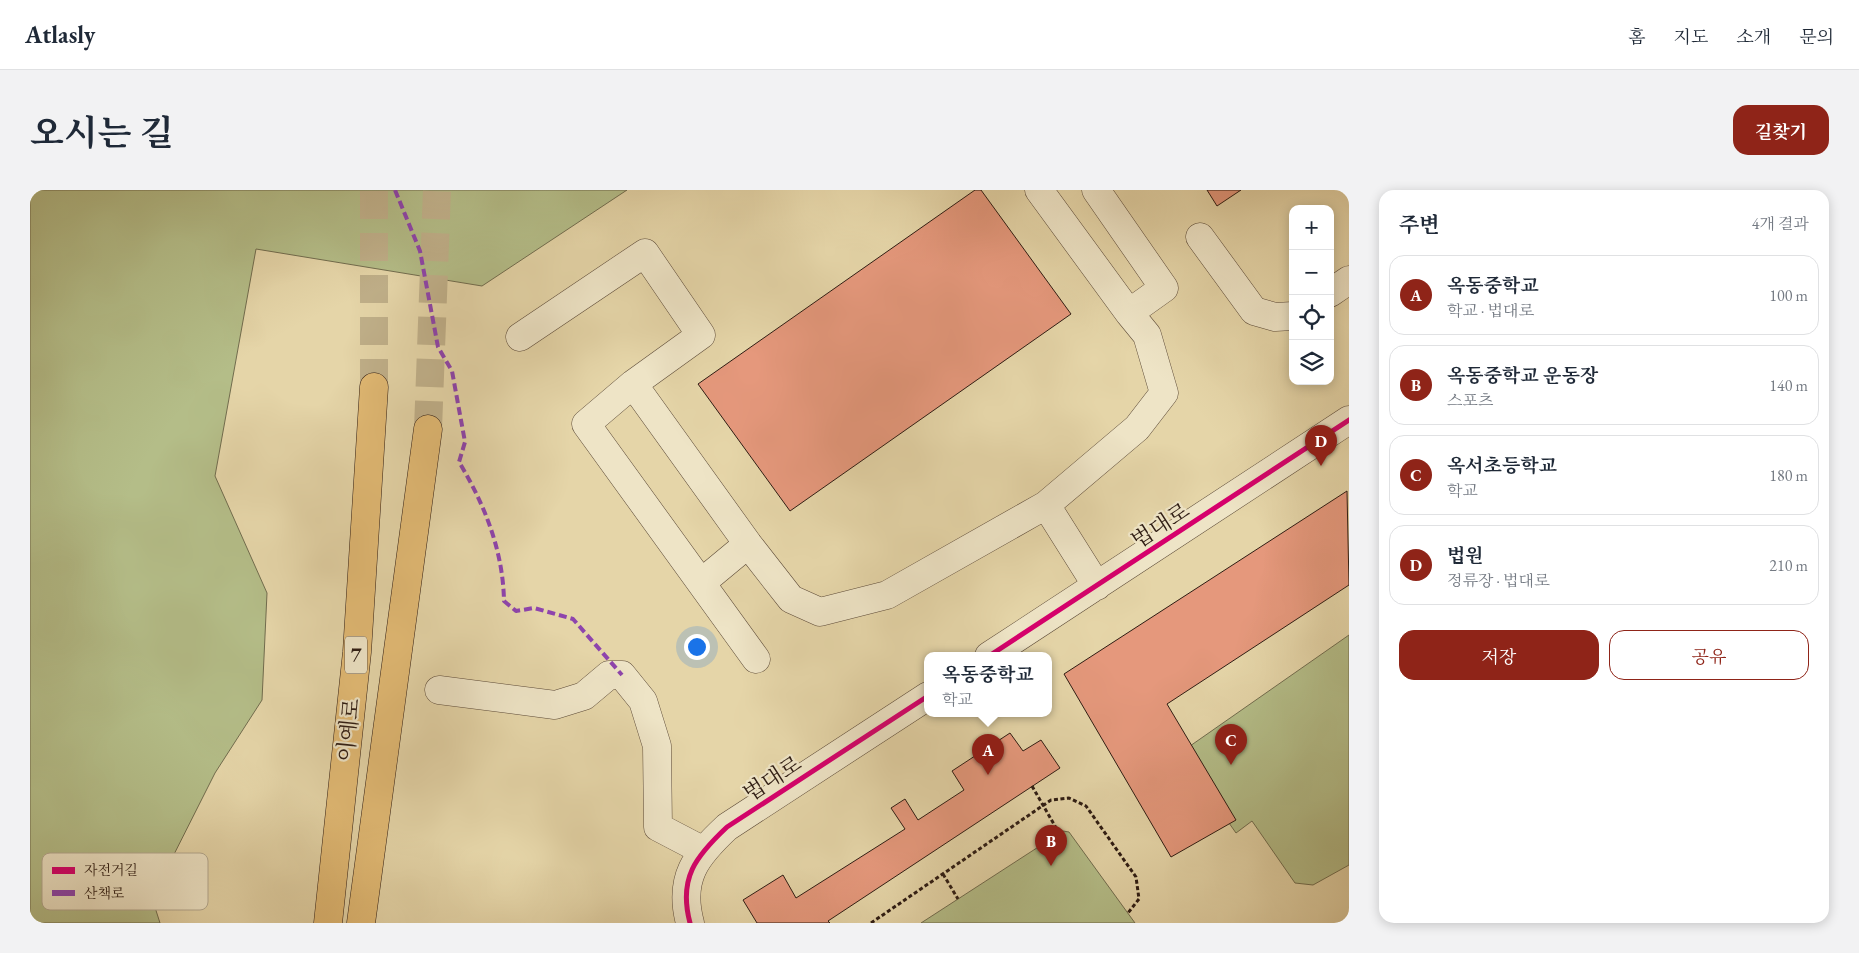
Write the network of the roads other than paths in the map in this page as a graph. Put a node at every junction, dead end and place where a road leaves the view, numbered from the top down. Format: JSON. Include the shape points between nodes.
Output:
{"nodes":[{"id":1,"x":1039,"y":190,"type":"edge"},
{"id":2,"x":1096,"y":190,"type":"edge"},
{"id":3,"x":1200,"y":237,"type":"dead end"},
{"id":4,"x":1349,"y":280,"type":"edge"},
{"id":5,"x":1334,"y":290,"type":"edge"},
{"id":6,"x":1129,"y":314,"type":"junction"},
{"id":7,"x":1289,"y":316,"type":"edge"},
{"id":8,"x":520,"y":337,"type":"dead end"},
{"id":9,"x":633,"y":384,"type":"junction"},
{"id":10,"x":374,"y":387,"type":"tunnel mouth"},
{"id":11,"x":1349,"y":420,"type":"edge"},
{"id":12,"x":428,"y":429,"type":"tunnel mouth"},
{"id":13,"x":1046,"y":505,"type":"junction"},
{"id":14,"x":748,"y":544,"type":"junction"},
{"id":15,"x":701,"y":583,"type":"junction"},
{"id":16,"x":1097,"y":586,"type":"junction"},
{"id":17,"x":995,"y":652,"type":"edge"},
{"id":18,"x":756,"y":659,"type":"dead end"},
{"id":19,"x":439,"y":690,"type":"dead end"},
{"id":20,"x":924,"y":699,"type":"edge"},
{"id":21,"x":702,"y":850,"type":"junction"},
{"id":22,"x":328,"y":923,"type":"edge"},
{"id":23,"x":361,"y":923,"type":"edge"},
{"id":24,"x":690,"y":923,"type":"edge"}],
"edges":[{"from":1,"to":6,"type":"street"},
{"from":2,"to":6,"type":"street","via":[[1164,288]]},
{"from":3,"to":7,"type":"street","via":[[1254,311]]},
{"from":4,"to":5,"type":"street"},
{"from":6,"to":13,"type":"street","via":[[1147,334],[1164,393],[1137,428]]},
{"from":8,"to":9,"type":"street","via":[[646,253],[701,335]]},
{"from":9,"to":14,"type":"street"},
{"from":9,"to":15,"type":"street","via":[[586,424]]},
{"from":10,"to":22,"type":"highway","name":"이예로","number":"7","via":[[357,652]]},
{"from":11,"to":16,"type":"street","name":"법대로"},
{"from":12,"to":23,"type":"highway","name":"이예로","number":"7"},
{"from":13,"to":14,"type":"street","via":[[887,595],[820,612],[791,599]]},
{"from":13,"to":16,"type":"street"},
{"from":14,"to":15,"type":"street"},
{"from":15,"to":18,"type":"street"},
{"from":16,"to":17,"type":"street","name":"법대로"},
{"from":19,"to":21,"type":"street","via":[[555,705],[584,696],[609,675],[622,675],[643,701],[657,746],[658,827]]},
{"from":20,"to":21,"type":"street","name":"법대로","via":[[727,827]]},
{"from":21,"to":24,"type":"street","name":"법대로","via":[[690,874],[685,903]]}]}
